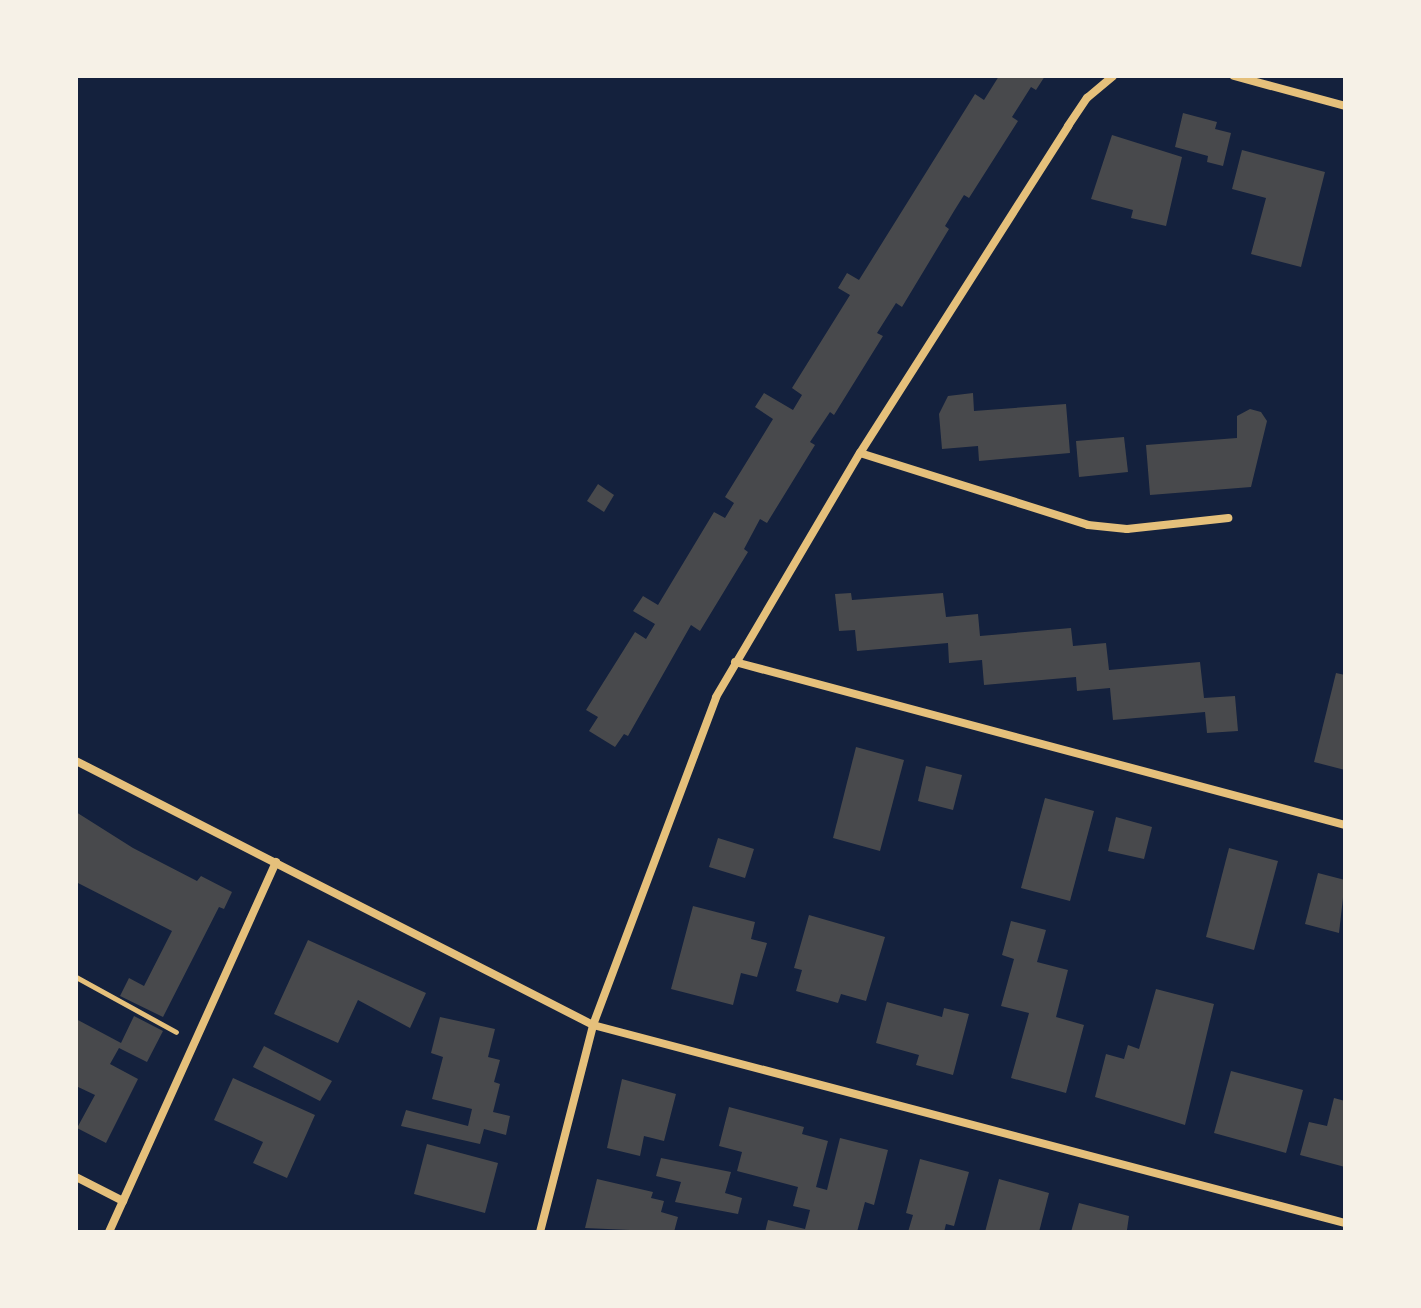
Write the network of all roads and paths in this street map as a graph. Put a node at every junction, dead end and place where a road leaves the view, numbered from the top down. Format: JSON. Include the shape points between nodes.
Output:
{"nodes":[{"id":1,"x":1113,"y":76,"type":"edge"},
{"id":2,"x":1234,"y":76,"type":"edge"},
{"id":3,"x":1345,"y":106,"type":"edge"},
{"id":4,"x":860,"y":453,"type":"junction"},
{"id":5,"x":1228,"y":518,"type":"dead end"},
{"id":6,"x":735,"y":662,"type":"junction"},
{"id":7,"x":76,"y":761,"type":"edge"},
{"id":8,"x":1345,"y":825,"type":"edge"},
{"id":9,"x":276,"y":862,"type":"junction"},
{"id":10,"x":76,"y":977,"type":"edge"},
{"id":11,"x":593,"y":1025,"type":"junction"},
{"id":12,"x":194,"y":1042,"type":"junction"},
{"id":13,"x":76,"y":1177,"type":"edge"},
{"id":14,"x":123,"y":1201,"type":"junction"},
{"id":15,"x":1345,"y":1223,"type":"edge"},
{"id":16,"x":109,"y":1232,"type":"edge"},
{"id":17,"x":540,"y":1232,"type":"edge"}],
"edges":[{"from":1,"to":4,"type":"street","via":[[1087,98],[1068,126]]},
{"from":2,"to":3,"type":"street"},
{"from":4,"to":5,"type":"street","via":[[1088,525],[1127,529]]},
{"from":4,"to":6,"type":"street"},
{"from":6,"to":8,"type":"street"},
{"from":6,"to":11,"type":"street","via":[[699,734]]},
{"from":7,"to":9,"type":"street"},
{"from":9,"to":11,"type":"street"},
{"from":9,"to":12,"type":"street"},
{"from":10,"to":12,"type":"path"},
{"from":11,"to":15,"type":"street"},
{"from":11,"to":17,"type":"street"},
{"from":12,"to":14,"type":"street"},
{"from":13,"to":14,"type":"street"},
{"from":14,"to":16,"type":"street"}]}
